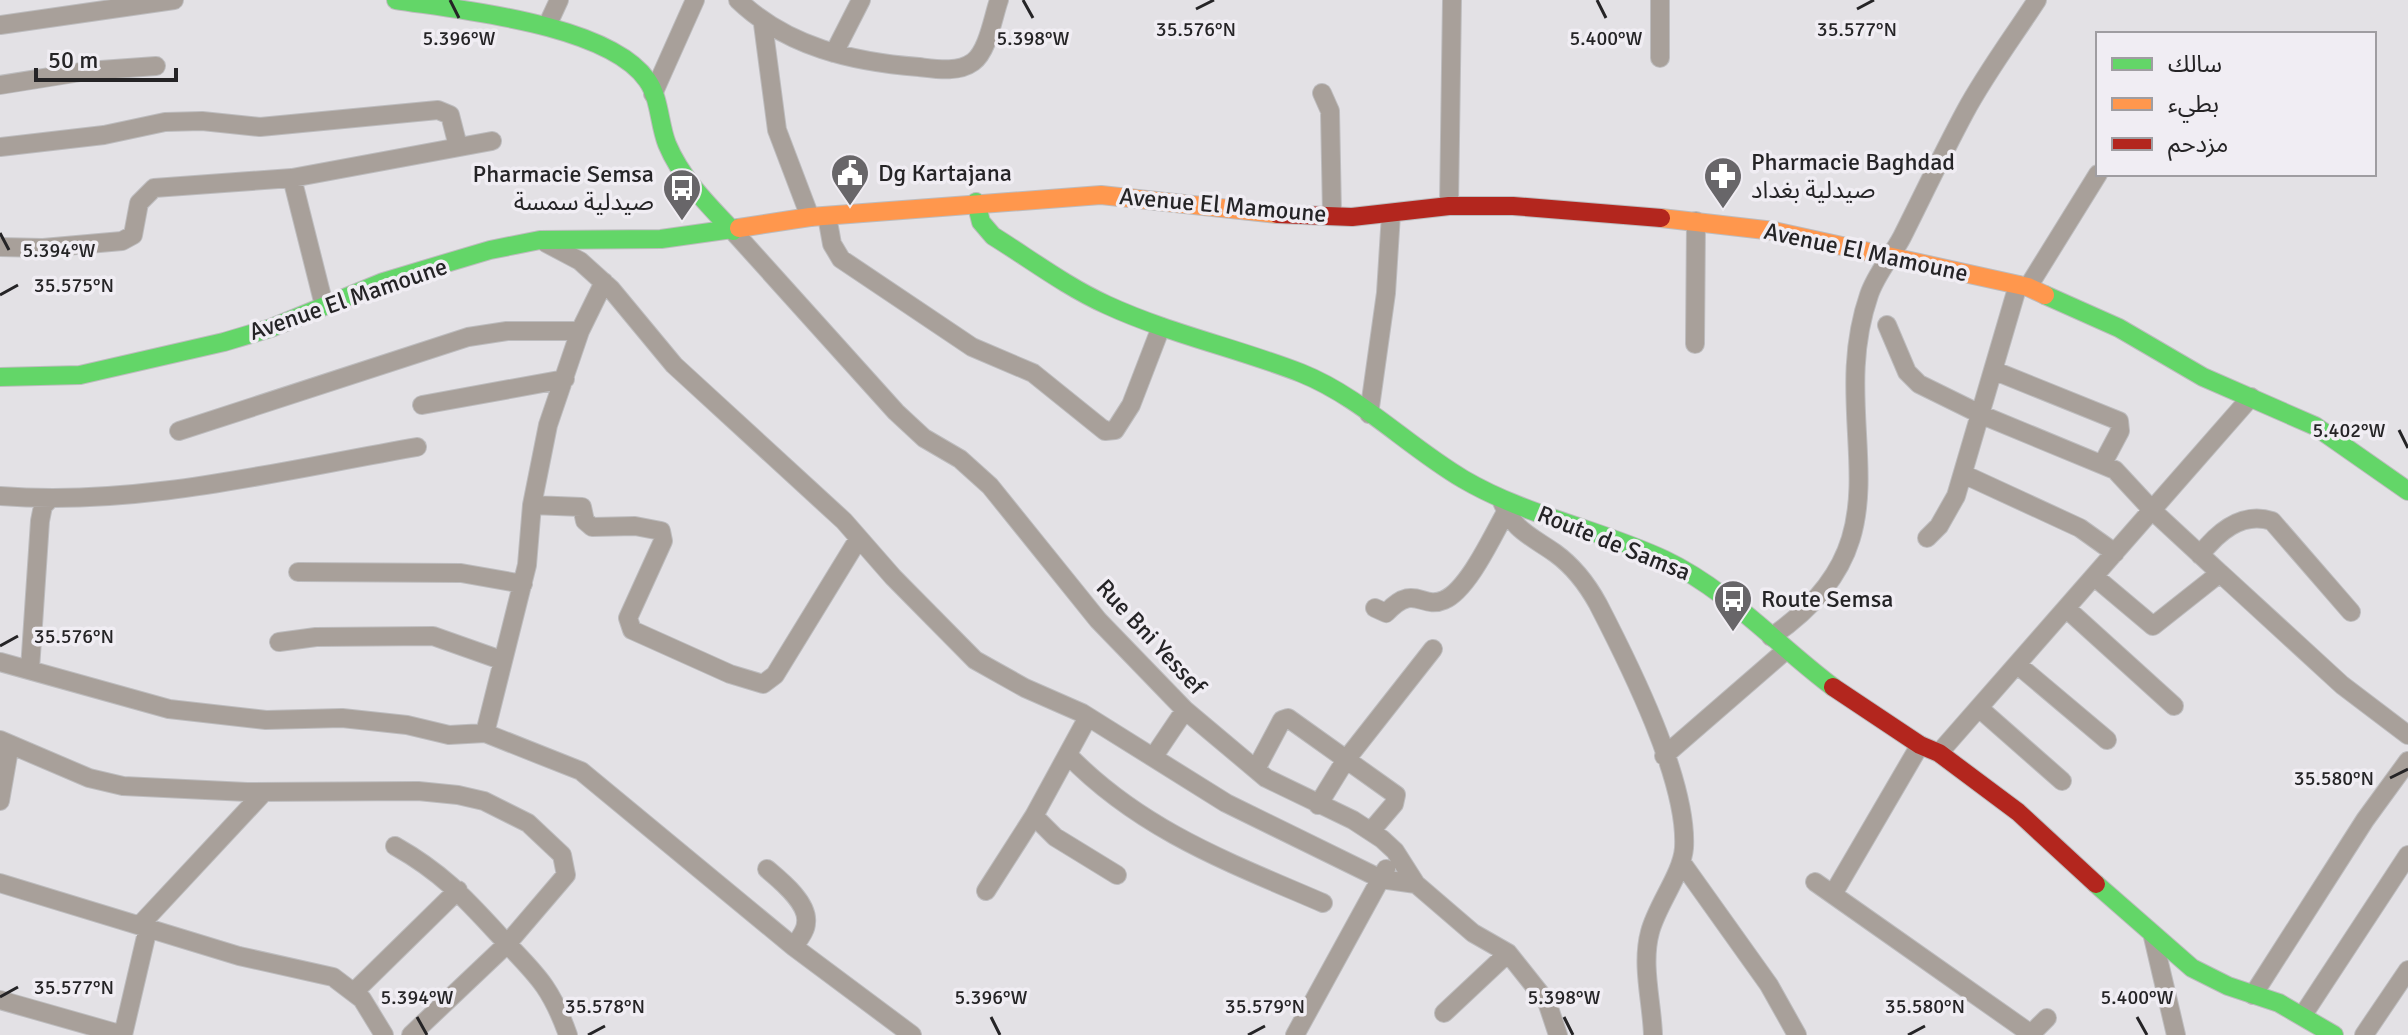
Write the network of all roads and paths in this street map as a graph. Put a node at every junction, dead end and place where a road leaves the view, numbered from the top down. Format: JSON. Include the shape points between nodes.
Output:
{"nodes":[{"id":1,"x":174,"y":0,"type":"edge"},
{"id":2,"x":396,"y":0,"type":"edge"},
{"id":3,"x":559,"y":0,"type":"edge"},
{"id":4,"x":695,"y":0,"type":"edge"},
{"id":5,"x":738,"y":0,"type":"edge"},
{"id":6,"x":861,"y":0,"type":"edge"},
{"id":7,"x":999,"y":0,"type":"edge"},
{"id":8,"x":1452,"y":0,"type":"edge"},
{"id":9,"x":1660,"y":0,"type":"edge"},
{"id":10,"x":2037,"y":0,"type":"edge"},
{"id":11,"x":763,"y":24,"type":"junction"},
{"id":12,"x":0,"y":25,"type":"edge"},
{"id":13,"x":547,"y":26,"type":"junction"},
{"id":14,"x":834,"y":53,"type":"junction"},
{"id":15,"x":1660,"y":58,"type":"dead end"},
{"id":16,"x":156,"y":66,"type":"dead end"},
{"id":17,"x":0,"y":85,"type":"edge"},
{"id":18,"x":1322,"y":93,"type":"dead end"},
{"id":19,"x":653,"y":94,"type":"junction"},
{"id":20,"x":492,"y":141,"type":"dead end"},
{"id":21,"x":458,"y":146,"type":"junction"},
{"id":22,"x":0,"y":147,"type":"edge"},
{"id":23,"x":2097,"y":176,"type":"edge"},
{"id":24,"x":292,"y":178,"type":"junction"},
{"id":25,"x":976,"y":202,"type":"junction"},
{"id":26,"x":1449,"y":206,"type":"junction"},
{"id":27,"x":1332,"y":214,"type":"junction"},
{"id":28,"x":1391,"y":214,"type":"junction"},
{"id":29,"x":818,"y":216,"type":"junction"},
{"id":30,"x":1696,"y":221,"type":"junction"},
{"id":31,"x":733,"y":231,"type":"junction"},
{"id":32,"x":540,"y":240,"type":"junction"},
{"id":33,"x":0,"y":247,"type":"edge"},
{"id":34,"x":1892,"y":256,"type":"junction"},
{"id":35,"x":604,"y":282,"type":"junction"},
{"id":36,"x":2023,"y":286,"type":"junction"},
{"id":37,"x":324,"y":305,"type":"junction"},
{"id":38,"x":1887,"y":325,"type":"dead end"},
{"id":39,"x":1161,"y":327,"type":"junction"},
{"id":40,"x":580,"y":331,"type":"junction"},
{"id":41,"x":1695,"y":344,"type":"dead end"},
{"id":42,"x":1995,"y":371,"type":"junction"},
{"id":43,"x":0,"y":377,"type":"edge"},
{"id":44,"x":565,"y":379,"type":"junction"},
{"id":45,"x":2251,"y":397,"type":"junction"},
{"id":46,"x":422,"y":405,"type":"dead end"},
{"id":47,"x":1369,"y":414,"type":"junction"},
{"id":48,"x":1982,"y":415,"type":"junction"},
{"id":49,"x":179,"y":431,"type":"dead end"},
{"id":50,"x":417,"y":447,"type":"dead end"},
{"id":51,"x":2103,"y":463,"type":"junction"},
{"id":52,"x":1963,"y":474,"type":"junction"},
{"id":53,"x":2408,"y":491,"type":"edge"},
{"id":54,"x":0,"y":496,"type":"edge"},
{"id":55,"x":49,"y":500,"type":"junction"},
{"id":56,"x":532,"y":505,"type":"junction"},
{"id":57,"x":1504,"y":506,"type":"junction"},
{"id":58,"x":2154,"y":512,"type":"junction"},
{"id":59,"x":859,"y":538,"type":"junction"},
{"id":60,"x":1927,"y":538,"type":"dead end"},
{"id":61,"x":2115,"y":553,"type":"junction"},
{"id":62,"x":2200,"y":555,"type":"junction"},
{"id":63,"x":298,"y":572,"type":"dead end"},
{"id":64,"x":2220,"y":573,"type":"junction"},
{"id":65,"x":2096,"y":578,"type":"junction"},
{"id":66,"x":523,"y":584,"type":"junction"},
{"id":67,"x":1375,"y":608,"type":"dead end"},
{"id":68,"x":2067,"y":609,"type":"junction"},
{"id":69,"x":2351,"y":612,"type":"dead end"},
{"id":70,"x":1771,"y":637,"type":"junction"},
{"id":71,"x":279,"y":642,"type":"dead end"},
{"id":72,"x":1433,"y":649,"type":"dead end"},
{"id":73,"x":1785,"y":651,"type":"junction"},
{"id":74,"x":501,"y":660,"type":"junction"},
{"id":75,"x":0,"y":662,"type":"edge"},
{"id":76,"x":2018,"y":665,"type":"junction"},
{"id":77,"x":30,"y":669,"type":"junction"},
{"id":78,"x":2174,"y":706,"type":"dead end"},
{"id":79,"x":1979,"y":708,"type":"junction"},
{"id":80,"x":1185,"y":710,"type":"junction"},
{"id":81,"x":1088,"y":717,"type":"junction"},
{"id":82,"x":485,"y":733,"type":"junction"},
{"id":83,"x":2408,"y":735,"type":"edge"},
{"id":84,"x":2107,"y":740,"type":"dead end"},
{"id":85,"x":5,"y":742,"type":"edge"},
{"id":86,"x":1920,"y":745,"type":"junction"},
{"id":87,"x":1939,"y":753,"type":"junction"},
{"id":88,"x":1068,"y":755,"type":"junction"},
{"id":89,"x":1154,"y":756,"type":"junction"},
{"id":90,"x":1664,"y":756,"type":"junction"},
{"id":91,"x":1345,"y":761,"type":"junction"},
{"id":92,"x":2408,"y":761,"type":"edge"},
{"id":93,"x":1256,"y":769,"type":"junction"},
{"id":94,"x":2062,"y":781,"type":"dead end"},
{"id":95,"x":264,"y":792,"type":"junction"},
{"id":96,"x":0,"y":801,"type":"edge"},
{"id":97,"x":1318,"y":805,"type":"junction"},
{"id":98,"x":1034,"y":816,"type":"junction"},
{"id":99,"x":1371,"y":831,"type":"junction"},
{"id":100,"x":395,"y":846,"type":"dead end"},
{"id":101,"x":1395,"y":851,"type":"junction"},
{"id":102,"x":2408,"y":855,"type":"edge"},
{"id":103,"x":1682,"y":863,"type":"junction"},
{"id":104,"x":767,"y":869,"type":"dead end"},
{"id":105,"x":1117,"y":875,"type":"dead end"},
{"id":106,"x":1381,"y":879,"type":"junction"},
{"id":107,"x":1815,"y":882,"type":"dead end"},
{"id":108,"x":0,"y":883,"type":"edge"},
{"id":109,"x":1416,"y":884,"type":"junction"},
{"id":110,"x":458,"y":890,"type":"junction"},
{"id":111,"x":986,"y":891,"type":"dead end"},
{"id":112,"x":1833,"y":894,"type":"junction"},
{"id":113,"x":1323,"y":903,"type":"dead end"},
{"id":114,"x":144,"y":926,"type":"junction"},
{"id":115,"x":2153,"y":937,"type":"junction"},
{"id":116,"x":507,"y":944,"type":"junction"},
{"id":117,"x":794,"y":947,"type":"junction"},
{"id":118,"x":1508,"y":953,"type":"junction"},
{"id":119,"x":2408,"y":970,"type":"edge"},
{"id":120,"x":354,"y":992,"type":"junction"},
{"id":121,"x":2253,"y":995,"type":"junction"},
{"id":122,"x":0,"y":1000,"type":"edge"},
{"id":123,"x":1444,"y":1013,"type":"dead end"},
{"id":124,"x":2303,"y":1015,"type":"junction"},
{"id":125,"x":2047,"y":1018,"type":"dead end"},
{"id":126,"x":2030,"y":1034,"type":"edge"},
{"id":127,"x":384,"y":1035,"type":"edge"},
{"id":128,"x":411,"y":1035,"type":"edge"},
{"id":129,"x":568,"y":1035,"type":"edge"},
{"id":130,"x":912,"y":1035,"type":"edge"},
{"id":131,"x":1295,"y":1035,"type":"edge"},
{"id":132,"x":1558,"y":1035,"type":"edge"},
{"id":133,"x":1653,"y":1035,"type":"edge"},
{"id":134,"x":1797,"y":1035,"type":"edge"},
{"id":135,"x":2176,"y":1035,"type":"edge"},
{"id":136,"x":2334,"y":1035,"type":"edge"},
{"id":137,"x":2364,"y":1035,"type":"edge"}],
"edges":[{"from":1,"to":12,"type":"street"},
{"from":2,"to":13,"type":"street"},
{"from":3,"to":13,"type":"street"},
{"from":4,"to":19,"type":"street"},
{"from":5,"to":11,"type":"street"},
{"from":6,"to":14,"type":"street"},
{"from":7,"to":14,"type":"street","via":[[980,54],[961,68],[873,64]]},
{"from":8,"to":26,"type":"street"},
{"from":9,"to":15,"type":"street"},
{"from":10,"to":34,"type":"street","via":[[1966,110]]},
{"from":11,"to":14,"type":"street"},
{"from":11,"to":29,"type":"street","via":[[777,130]]},
{"from":13,"to":19,"type":"street","via":[[627,59]]},
{"from":16,"to":17,"type":"street"},
{"from":18,"to":27,"type":"street","via":[[1330,111]]},
{"from":19,"to":31,"type":"street","via":[[675,159],[692,188]]},
{"from":20,"to":21,"type":"street"},
{"from":21,"to":22,"type":"street","via":[[450,115],[438,110],[260,127],[165,122]]},
{"from":21,"to":24,"type":"street"},
{"from":23,"to":36,"type":"street"},
{"from":24,"to":33,"type":"street","via":[[154,188],[139,203],[133,235],[122,241]]},
{"from":24,"to":37,"type":"street"},
{"from":25,"to":27,"type":"street","name":"Avenue El Mamoune","via":[[1101,195],[1279,214]]},
{"from":25,"to":29,"type":"street","name":"Avenue El Mamoune"},
{"from":25,"to":39,"type":"street","name":"Route de Samsa","via":[[981,222],[993,236],[1104,304]]},
{"from":26,"to":28,"type":"street","name":"Avenue El Mamoune"},
{"from":26,"to":30,"type":"street","name":"Avenue El Mamoune"},
{"from":27,"to":28,"type":"street","name":"Avenue El Mamoune"},
{"from":28,"to":47,"type":"street"},
{"from":29,"to":31,"type":"street","name":"Avenue El Mamoune"},
{"from":29,"to":39,"type":"street","via":[[841,259],[972,347],[1033,373],[1105,431],[1115,430],[1126,416]]},
{"from":30,"to":34,"type":"street","name":"Avenue El Mamoune"},
{"from":30,"to":41,"type":"street"},
{"from":31,"to":32,"type":"street","name":"Avenue El Mamoune","via":[[661,239]]},
{"from":31,"to":80,"type":"street","name":"Rue Bni Yessef","via":[[896,412],[990,486],[1098,620]]},
{"from":32,"to":35,"type":"street","via":[[580,261]]},
{"from":32,"to":37,"type":"street","name":"Avenue El Mamoune","via":[[383,282]]},
{"from":34,"to":36,"type":"street","name":"Avenue El Mamoune"},
{"from":34,"to":70,"type":"street","via":[[1870,289],[1858,335],[1856,522],[1838,568],[1814,604]]},
{"from":35,"to":40,"type":"street"},
{"from":35,"to":59,"type":"street","via":[[674,365]]},
{"from":36,"to":42,"type":"street"},
{"from":36,"to":45,"type":"street","name":"Avenue El Mamoune","via":[[2105,321],[2203,377]]},
{"from":37,"to":43,"type":"street","name":"Avenue El Mamoune","via":[[235,339],[80,375]]},
{"from":38,"to":48,"type":"street","via":[[1907,372],[1919,384]]},
{"from":39,"to":47,"type":"street","name":"Route de Samsa","via":[[1301,373]]},
{"from":40,"to":44,"type":"street"},
{"from":40,"to":49,"type":"street","via":[[468,337]]},
{"from":42,"to":48,"type":"street"},
{"from":42,"to":51,"type":"street","via":[[2119,421],[2120,431]]},
{"from":44,"to":46,"type":"street"},
{"from":44,"to":56,"type":"street","via":[[548,425]]},
{"from":45,"to":53,"type":"street","name":"Avenue El Mamoune","via":[[2315,426]]},
{"from":45,"to":58,"type":"street"},
{"from":47,"to":57,"type":"street","name":"Route de Samsa"},
{"from":48,"to":51,"type":"street"},
{"from":48,"to":52,"type":"street"},
{"from":50,"to":55,"type":"street","via":[[179,491]]},
{"from":51,"to":58,"type":"street"},
{"from":52,"to":60,"type":"street","via":[[1950,510]]},
{"from":52,"to":61,"type":"street","via":[[2080,528]]},
{"from":54,"to":55,"type":"street"},
{"from":55,"to":77,"type":"street","via":[[40,521]]},
{"from":56,"to":59,"type":"street","via":[[582,507],[592,527],[661,531],[663,541],[628,618],[630,627],[763,684],[775,675]]},
{"from":56,"to":66,"type":"street"},
{"from":57,"to":67,"type":"street","via":[[1464,583],[1446,599],[1411,597],[1386,613]]},
{"from":57,"to":70,"type":"street","name":"Route de Samsa","via":[[1663,559],[1706,582]]},
{"from":57,"to":90,"type":"street","via":[[1518,530],[1557,554],[1590,589]]},
{"from":58,"to":61,"type":"street"},
{"from":58,"to":62,"type":"street"},
{"from":59,"to":81,"type":"street","via":[[975,660]]},
{"from":61,"to":65,"type":"street"},
{"from":62,"to":64,"type":"street"},
{"from":62,"to":69,"type":"street","via":[[2216,534],[2234,524],[2257,518],[2272,521]]},
{"from":63,"to":66,"type":"street","via":[[461,573]]},
{"from":64,"to":65,"type":"street","via":[[2153,626]]},
{"from":64,"to":83,"type":"street","via":[[2342,685]]},
{"from":65,"to":68,"type":"street"},
{"from":66,"to":74,"type":"street"},
{"from":68,"to":76,"type":"street"},
{"from":68,"to":78,"type":"street"},
{"from":70,"to":73,"type":"street","name":"Route de Samsa"},
{"from":71,"to":74,"type":"street","via":[[433,636]]},
{"from":72,"to":91,"type":"street"},
{"from":73,"to":86,"type":"street","name":"Route de Samsa"},
{"from":73,"to":90,"type":"street"},
{"from":74,"to":82,"type":"street"},
{"from":75,"to":77,"type":"street"},
{"from":76,"to":79,"type":"street"},
{"from":76,"to":84,"type":"street"},
{"from":77,"to":82,"type":"street","via":[[169,709],[266,720],[342,718],[449,735]]},
{"from":79,"to":87,"type":"street"},
{"from":79,"to":94,"type":"street"},
{"from":80,"to":89,"type":"street"},
{"from":80,"to":93,"type":"street","name":"Rue Bni Yessef"},
{"from":81,"to":88,"type":"street"},
{"from":81,"to":89,"type":"street"},
{"from":82,"to":117,"type":"street","via":[[581,771]]},
{"from":85,"to":95,"type":"street","via":[[79,774],[123,786]]},
{"from":85,"to":96,"type":"street"},
{"from":86,"to":87,"type":"street","name":"Route de Samsa"},
{"from":86,"to":112,"type":"street"},
{"from":87,"to":115,"type":"street","name":"Route de Samsa","via":[[2039,830]]},
{"from":88,"to":98,"type":"street"},
{"from":88,"to":113,"type":"street","via":[[1136,814],[1189,845]]},
{"from":89,"to":106,"type":"street","via":[[1226,803]]},
{"from":90,"to":103,"type":"street","via":[[1682,819]]},
{"from":91,"to":93,"type":"street","via":[[1287,717]]},
{"from":91,"to":97,"type":"street"},
{"from":91,"to":99,"type":"street","via":[[1396,797]]},
{"from":92,"to":121,"type":"street"},
{"from":93,"to":97,"type":"street","name":"Rue Bni Yessef"},
{"from":95,"to":114,"type":"street"},
{"from":95,"to":116,"type":"street","via":[[458,795],[484,801],[528,823],[562,855],[566,875]]},
{"from":97,"to":99,"type":"street","name":"Rue Bni Yessef"},
{"from":98,"to":105,"type":"street","via":[[1055,837]]},
{"from":98,"to":111,"type":"street"},
{"from":99,"to":101,"type":"street","name":"Rue Bni Yessef"},
{"from":100,"to":110,"type":"street"},
{"from":101,"to":106,"type":"street"},
{"from":101,"to":109,"type":"street","name":"Rue Bni Yessef"},
{"from":102,"to":124,"type":"street"},
{"from":103,"to":133,"type":"street","via":[[1650,933]]},
{"from":103,"to":134,"type":"street","via":[[1769,985]]},
{"from":104,"to":117,"type":"street","via":[[805,914],[806,926]]},
{"from":106,"to":109,"type":"street"},
{"from":106,"to":131,"type":"street"},
{"from":107,"to":112,"type":"street"},
{"from":108,"to":114,"type":"street"},
{"from":109,"to":118,"type":"street","name":"Rue Bni Yessef","via":[[1473,933]]},
{"from":110,"to":116,"type":"street"},
{"from":110,"to":120,"type":"street"},
{"from":112,"to":126,"type":"street"},
{"from":114,"to":120,"type":"street","via":[[239,956],[333,977]]},
{"from":114,"to":122,"type":"street","via":[[123,1035]]},
{"from":115,"to":121,"type":"street","name":"Route de Samsa","via":[[2192,968]]},
{"from":115,"to":135,"type":"street"},
{"from":116,"to":128,"type":"street"},
{"from":116,"to":129,"type":"street","via":[[549,990]]},
{"from":117,"to":130,"type":"street"},
{"from":118,"to":123,"type":"street"},
{"from":118,"to":132,"type":"street","name":"Rue Bni Yessef","via":[[1547,1002]]},
{"from":119,"to":137,"type":"street"},
{"from":120,"to":127,"type":"street"},
{"from":121,"to":124,"type":"street","name":"Route de Samsa"},
{"from":124,"to":136,"type":"street","name":"Route de Samsa"},
{"from":125,"to":126,"type":"street"}]}
